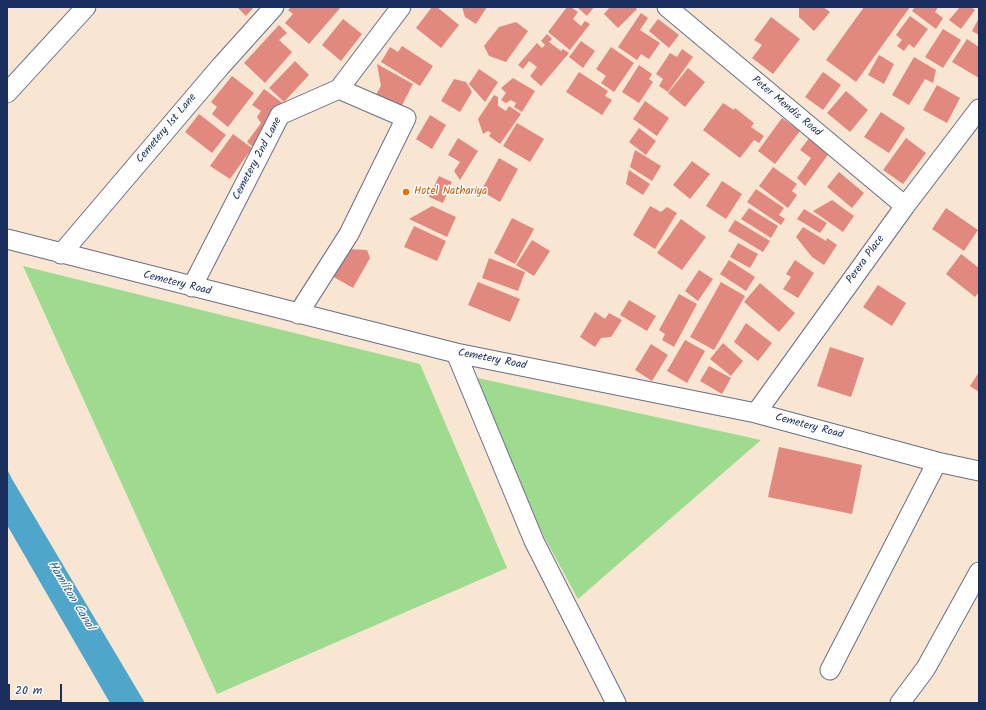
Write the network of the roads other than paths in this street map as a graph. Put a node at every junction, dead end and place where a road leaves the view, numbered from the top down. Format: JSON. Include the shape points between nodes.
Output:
{"nodes":[{"id":1,"x":86,"y":7,"type":"edge"},
{"id":2,"x":274,"y":7,"type":"edge"},
{"id":3,"x":401,"y":7,"type":"edge"},
{"id":4,"x":666,"y":7,"type":"edge"},
{"id":5,"x":339,"y":89,"type":"junction"},
{"id":6,"x":7,"y":94,"type":"edge"},
{"id":7,"x":979,"y":109,"type":"edge"},
{"id":8,"x":904,"y":206,"type":"junction"},
{"id":9,"x":7,"y":239,"type":"edge"},
{"id":10,"x":62,"y":254,"type":"junction"},
{"id":11,"x":192,"y":288,"type":"junction"},
{"id":12,"x":298,"y":314,"type":"junction"},
{"id":13,"x":456,"y":353,"type":"junction"},
{"id":14,"x":756,"y":413,"type":"junction"},
{"id":15,"x":937,"y":462,"type":"junction"},
{"id":16,"x":979,"y":471,"type":"edge"},
{"id":17,"x":979,"y":572,"type":"edge"},
{"id":18,"x":830,"y":670,"type":"dead end"},
{"id":19,"x":616,"y":703,"type":"edge"},
{"id":20,"x":900,"y":703,"type":"edge"}],
"edges":[{"from":1,"to":6,"type":"street"},
{"from":2,"to":10,"type":"street","name":"Cemetery 1st Lane"},
{"from":3,"to":5,"type":"street","name":"Cemetery 2nd Lane"},
{"from":4,"to":8,"type":"street","name":"Peter Mendis Road"},
{"from":5,"to":11,"type":"street","name":"Cemetery 2nd Lane","via":[[280,115]]},
{"from":5,"to":12,"type":"street","via":[[406,118],[350,234]]},
{"from":7,"to":8,"type":"street","name":"Perera Place"},
{"from":8,"to":14,"type":"street","name":"Perera Place"},
{"from":9,"to":10,"type":"street","name":"Cemetery Road"},
{"from":10,"to":11,"type":"street","name":"Cemetery Road"},
{"from":11,"to":12,"type":"street","name":"Cemetery Road"},
{"from":12,"to":13,"type":"street","name":"Cemetery Road"},
{"from":13,"to":14,"type":"street","name":"Cemetery Road"},
{"from":13,"to":19,"type":"street","via":[[534,541]]},
{"from":14,"to":15,"type":"street","name":"Cemetery Road"},
{"from":15,"to":16,"type":"street","name":"Cemetery Road"},
{"from":15,"to":18,"type":"street"},
{"from":17,"to":20,"type":"street","via":[[926,668]]}]}
